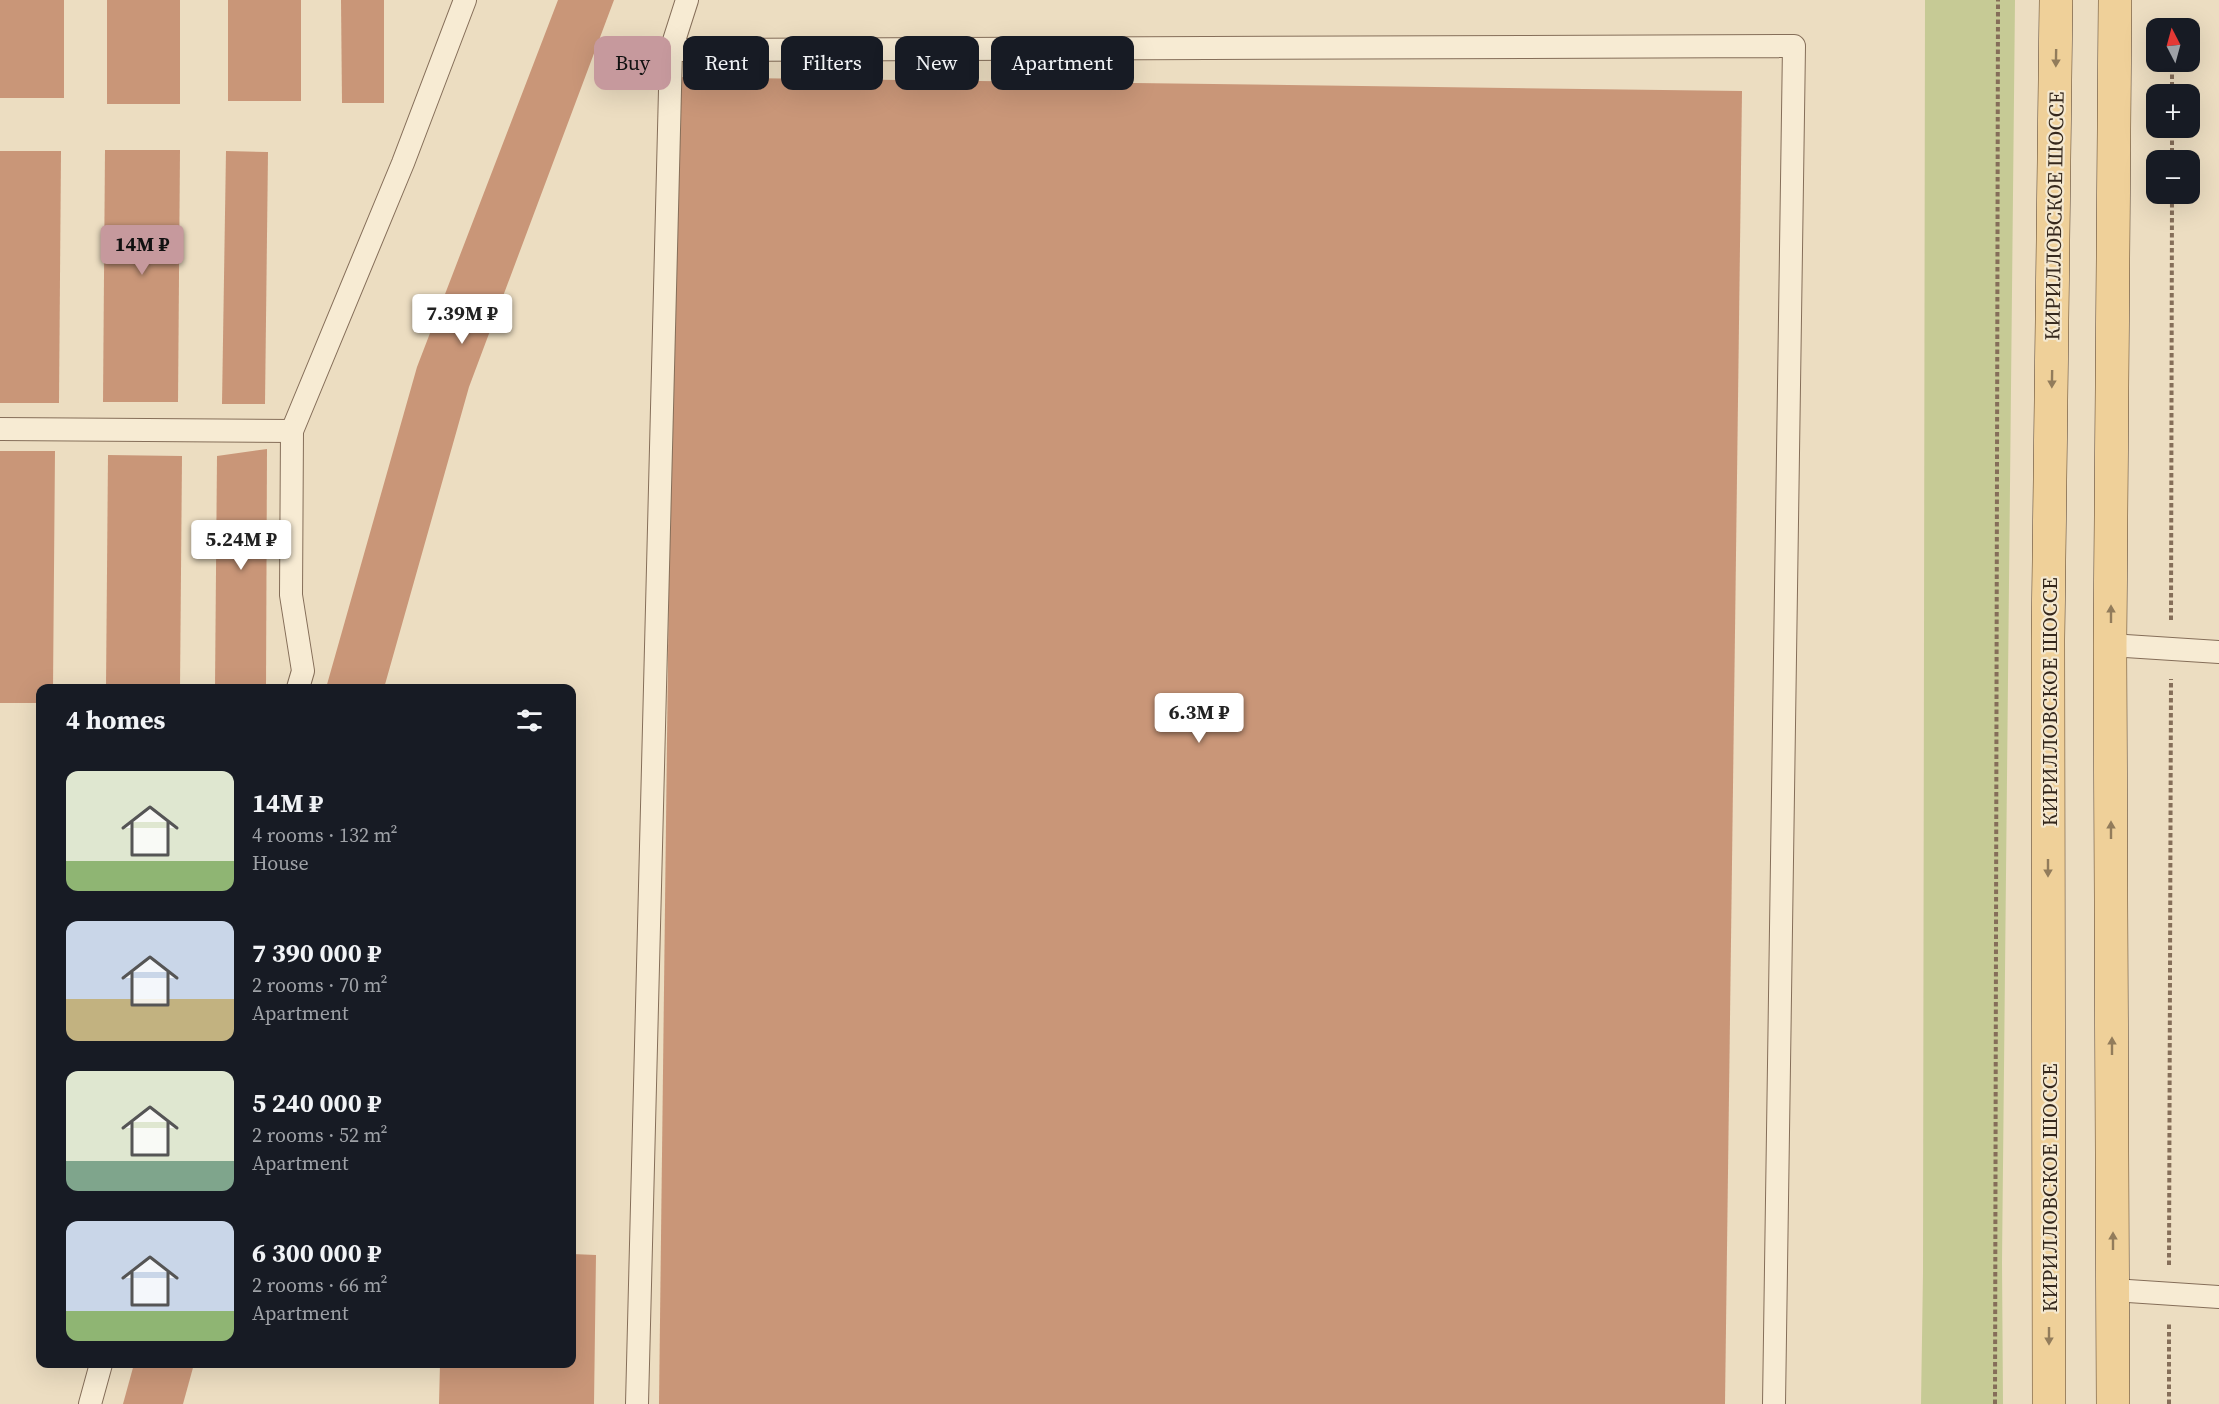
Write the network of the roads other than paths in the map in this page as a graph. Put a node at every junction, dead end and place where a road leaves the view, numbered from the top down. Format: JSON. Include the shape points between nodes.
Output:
{"nodes":[{"id":1,"x":465,"y":0,"type":"edge"},
{"id":2,"x":687,"y":0,"type":"edge"},
{"id":3,"x":2056,"y":0,"type":"edge"},
{"id":4,"x":2115,"y":0,"type":"edge"},
{"id":5,"x":671,"y":50,"type":"joint"},
{"id":6,"x":670,"y":90,"type":"edge"},
{"id":7,"x":0,"y":429,"type":"edge"},
{"id":8,"x":292,"y":431,"type":"junction"},
{"id":9,"x":2110,"y":645,"type":"junction"},
{"id":10,"x":2219,"y":652,"type":"edge"},
{"id":11,"x":299,"y":684,"type":"edge"},
{"id":12,"x":2114,"y":1290,"type":"junction"},
{"id":13,"x":2219,"y":1297,"type":"edge"},
{"id":14,"x":100,"y":1368,"type":"edge"},
{"id":15,"x":90,"y":1404,"type":"edge"},
{"id":16,"x":637,"y":1404,"type":"edge"},
{"id":17,"x":1774,"y":1404,"type":"edge"},
{"id":18,"x":2049,"y":1404,"type":"edge"},
{"id":19,"x":2113,"y":1404,"type":"edge"}],
"edges":[{"from":1,"to":8,"type":"lane","via":[[403,163]]},
{"from":2,"to":5,"type":"lane"},
{"from":3,"to":18,"type":"main road","name":"КИРИЛЛОВСКОЕ ШОССЕ","one_way":true,"via":[[2048,640]]},
{"from":9,"to":4,"type":"main road","one_way":true},
{"from":5,"to":17,"type":"lane","via":[[1794,46]]},
{"from":6,"to":16,"type":"lane"},
{"from":7,"to":8,"type":"lane"},
{"from":8,"to":11,"type":"lane","via":[[291,595],[303,671]]},
{"from":9,"to":10,"type":"lane"},
{"from":12,"to":9,"type":"main road","one_way":true},
{"from":12,"to":13,"type":"lane"},
{"from":12,"to":19,"type":"main road"},
{"from":14,"to":15,"type":"lane"}]}
